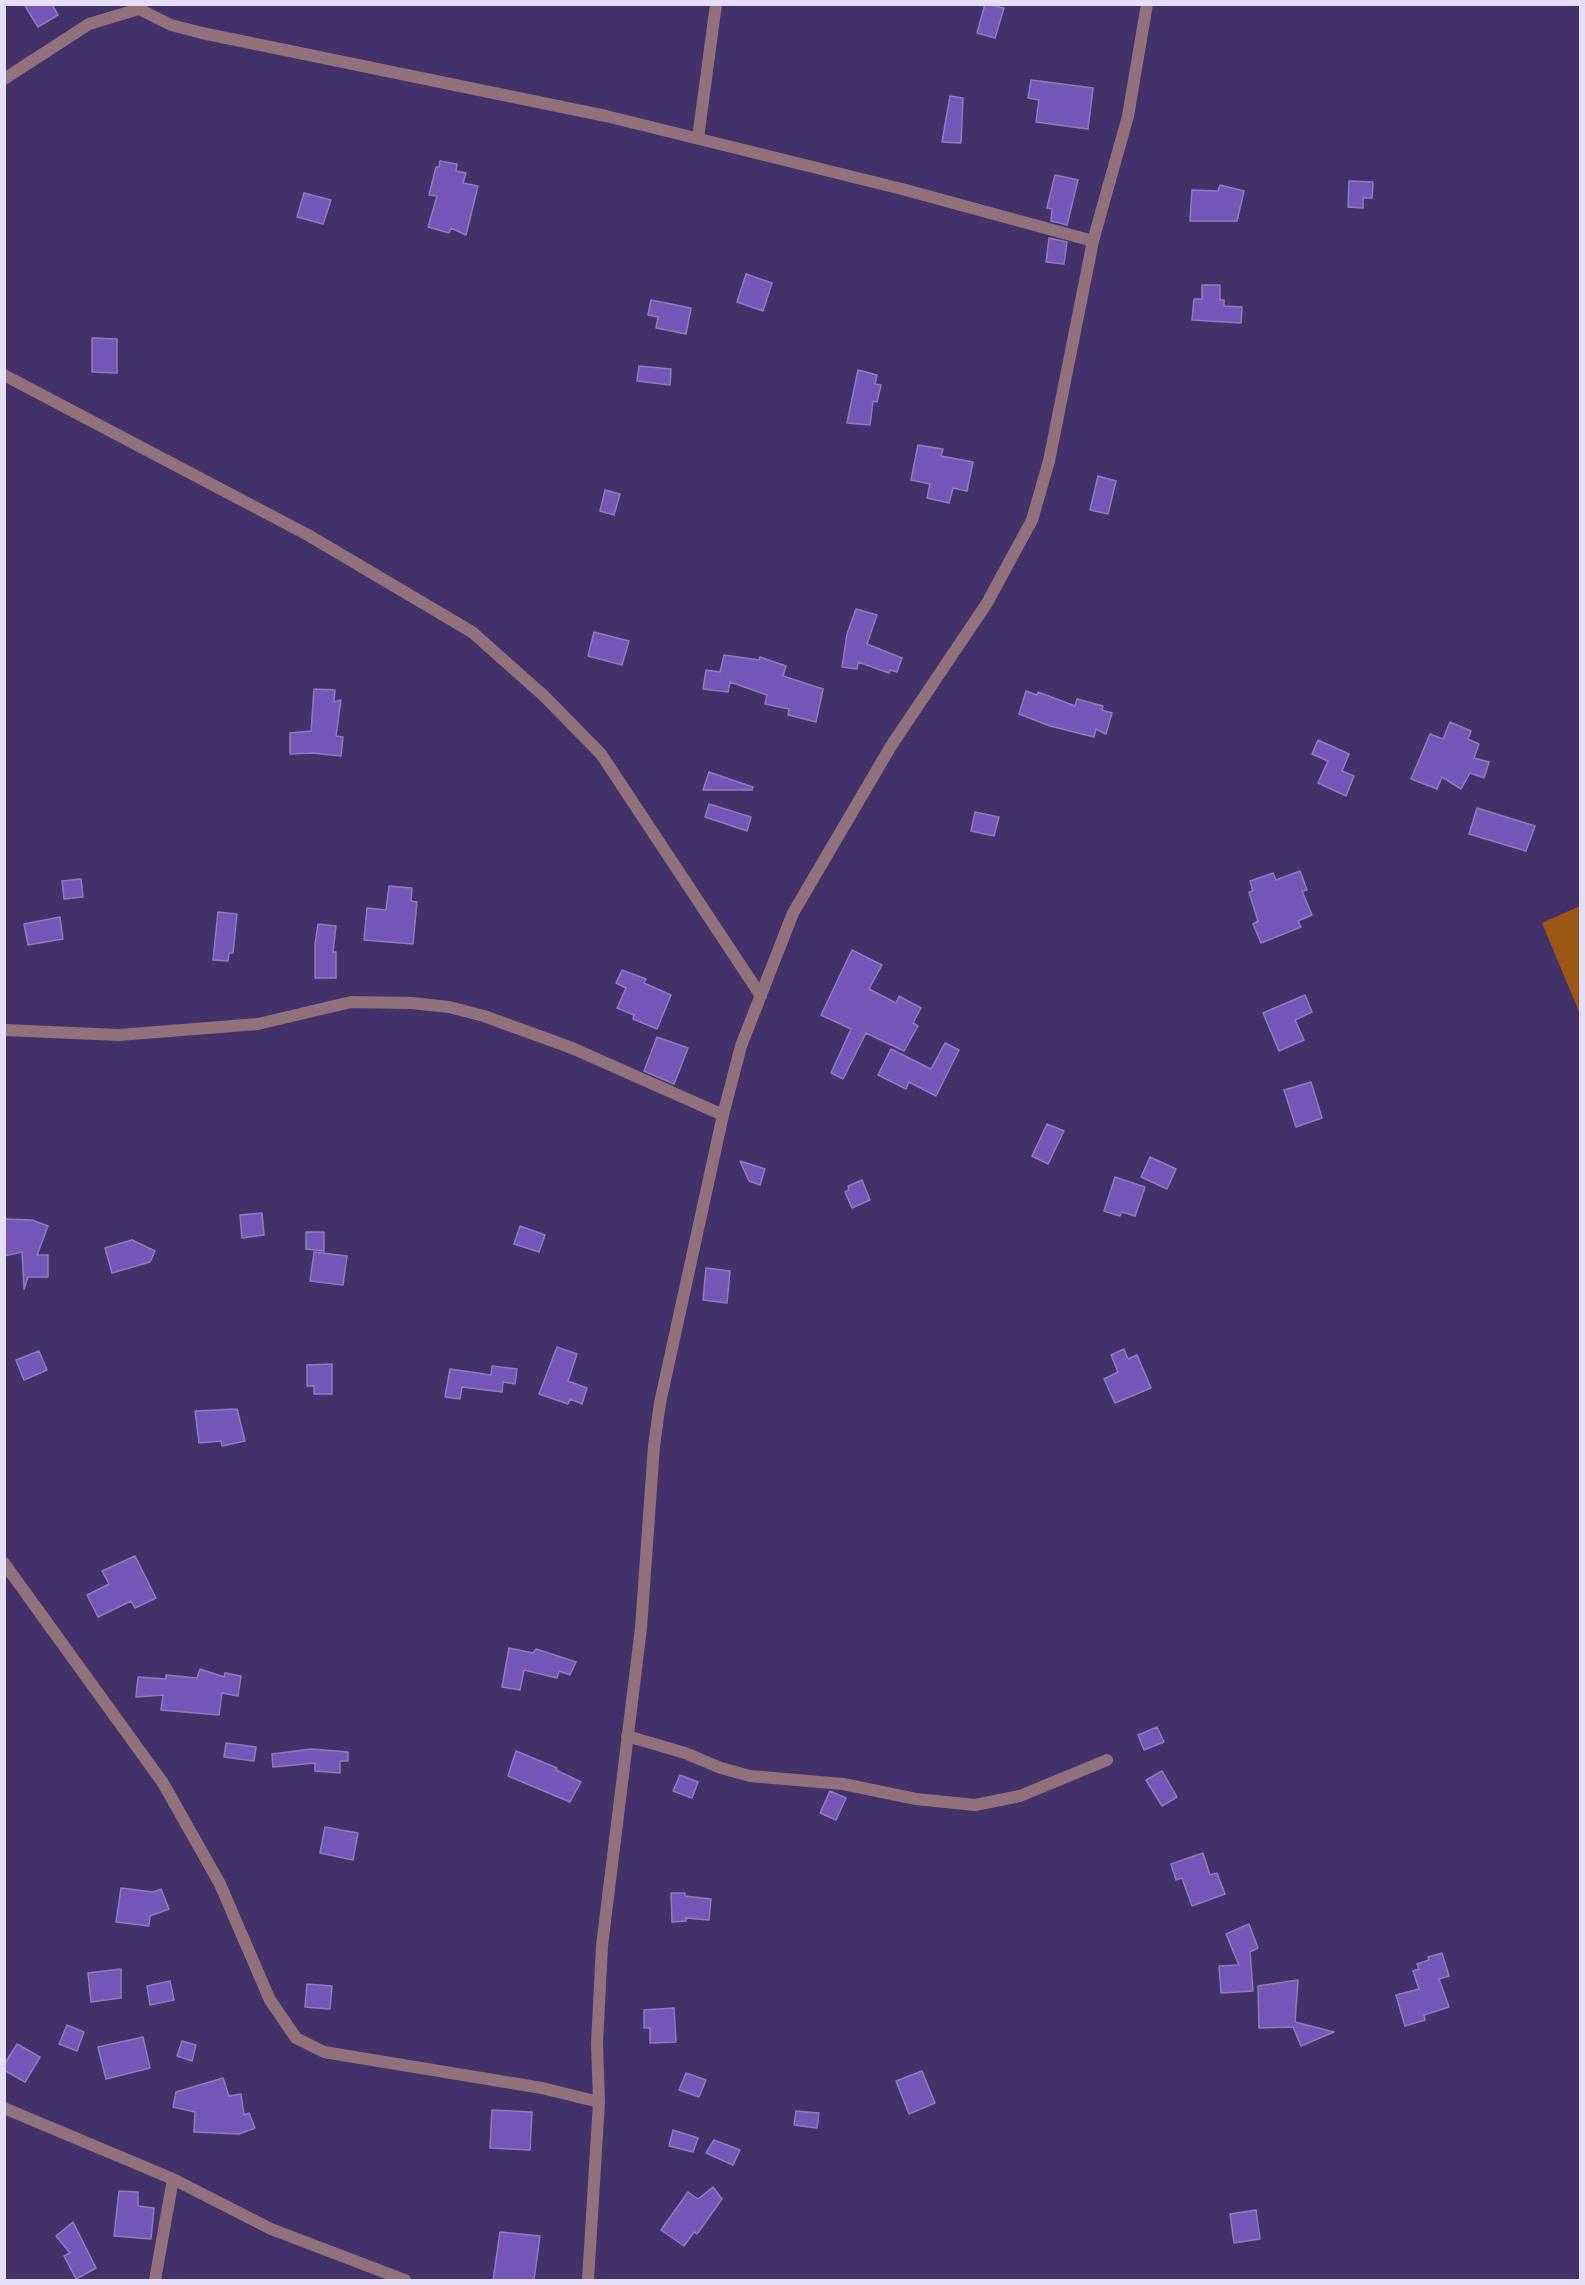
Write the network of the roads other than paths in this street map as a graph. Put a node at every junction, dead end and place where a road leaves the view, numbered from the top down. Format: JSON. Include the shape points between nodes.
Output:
{"nodes":[{"id":1,"x":716,"y":4,"type":"edge"},
{"id":2,"x":1147,"y":4,"type":"edge"},
{"id":3,"x":137,"y":7,"type":"edge"},
{"id":4,"x":4,"y":79,"type":"edge"},
{"id":5,"x":698,"y":138,"type":"junction"},
{"id":6,"x":1093,"y":241,"type":"junction"},
{"id":7,"x":4,"y":375,"type":"edge"},
{"id":8,"x":761,"y":996,"type":"junction"},
{"id":9,"x":4,"y":1030,"type":"edge"},
{"id":10,"x":723,"y":1115,"type":"junction"},
{"id":11,"x":4,"y":1563,"type":"edge"},
{"id":12,"x":627,"y":1736,"type":"junction"},
{"id":13,"x":1107,"y":1760,"type":"dead end"},
{"id":14,"x":599,"y":2102,"type":"junction"},
{"id":15,"x":4,"y":2108,"type":"edge"},
{"id":16,"x":173,"y":2179,"type":"junction"},
{"id":17,"x":155,"y":2280,"type":"edge"},
{"id":18,"x":405,"y":2280,"type":"edge"},
{"id":19,"x":588,"y":2280,"type":"edge"}],
"edges":[{"from":1,"to":5,"type":"street"},
{"from":2,"to":6,"type":"street","via":[[1128,116]]},
{"from":3,"to":4,"type":"street","via":[[89,24]]},
{"from":3,"to":5,"type":"street","via":[[171,25],[202,33],[595,113]]},
{"from":5,"to":6,"type":"street"},
{"from":6,"to":8,"type":"street","via":[[1051,452],[1032,519],[987,603],[891,746],[794,913]]},
{"from":7,"to":8,"type":"street","via":[[308,535],[472,632],[543,695],[601,754]]},
{"from":8,"to":10,"type":"street","via":[[741,1046]]},
{"from":9,"to":10,"type":"street","via":[[119,1035],[258,1024],[351,1002],[449,1007],[572,1048]]},
{"from":10,"to":12,"type":"street","via":[[660,1404],[641,1628]]},
{"from":11,"to":14,"type":"street","via":[[163,1783],[220,1884],[270,2000],[296,2038],[324,2052],[542,2088]]},
{"from":12,"to":13,"type":"street","via":[[750,1776],[843,1784],[916,1799],[975,1805],[1020,1796]]},
{"from":12,"to":14,"type":"street","via":[[602,1946],[597,2043]]},
{"from":14,"to":19,"type":"street"},
{"from":15,"to":16,"type":"street"},
{"from":16,"to":17,"type":"street"},
{"from":16,"to":18,"type":"street","via":[[271,2229]]}]}
